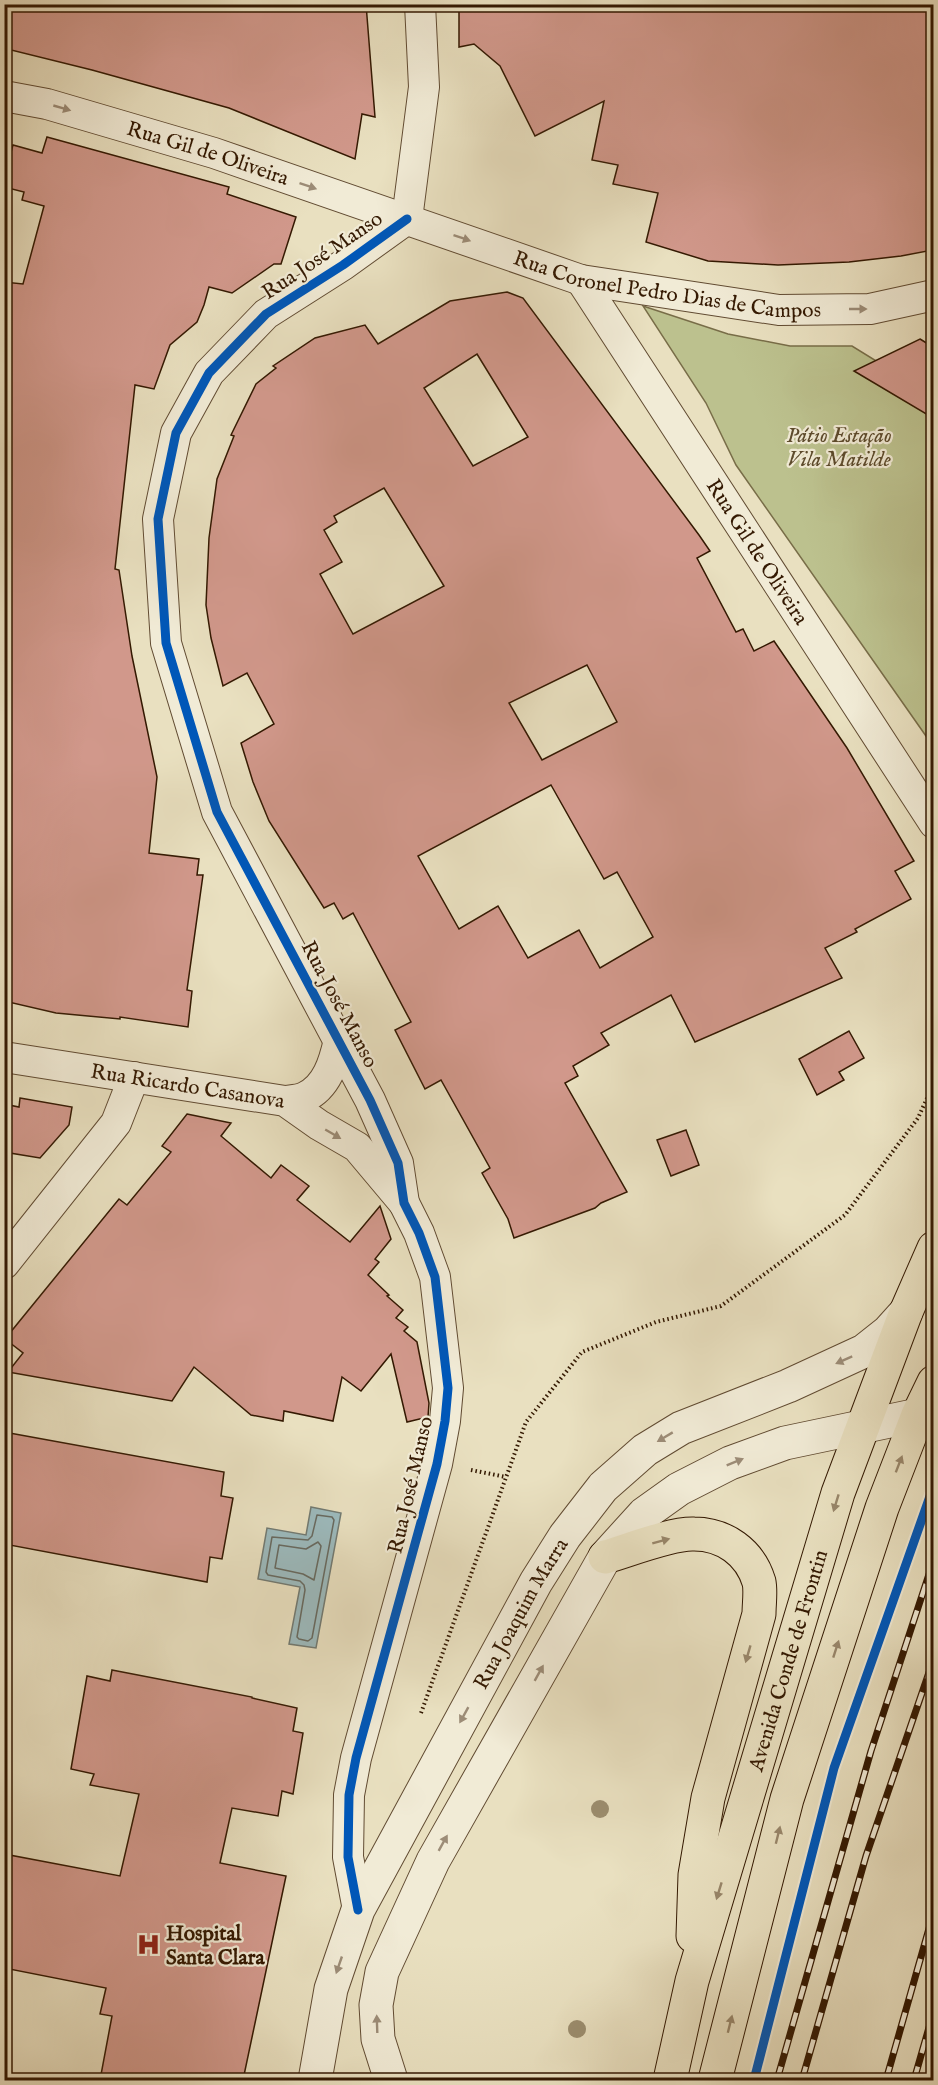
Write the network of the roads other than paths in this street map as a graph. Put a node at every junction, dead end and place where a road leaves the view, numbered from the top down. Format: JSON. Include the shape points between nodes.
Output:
{"nodes":[{"id":1,"x":420,"y":4,"type":"edge"},
{"id":2,"x":4,"y":96,"type":"edge"},
{"id":3,"x":407,"y":219,"type":"junction"},
{"id":4,"x":581,"y":280,"type":"junction"},
{"id":5,"x":933,"y":295,"type":"edge"},
{"id":6,"x":933,"y":823,"type":"edge"},
{"id":7,"x":339,"y":1040,"type":"junction"},
{"id":8,"x":4,"y":1057,"type":"edge"},
{"id":9,"x":134,"y":1077,"type":"junction"},
{"id":10,"x":285,"y":1101,"type":"junction"},
{"id":11,"x":404,"y":1203,"type":"junction"},
{"id":12,"x":933,"y":1248,"type":"edge"},
{"id":13,"x":4,"y":1264,"type":"edge"},
{"id":14,"x":906,"y":1312,"type":"junction"},
{"id":15,"x":933,"y":1382,"type":"edge"},
{"id":16,"x":918,"y":1415,"type":"junction"},
{"id":17,"x":862,"y":1428,"type":"junction"},
{"id":18,"x":605,"y":1557,"type":"junction"},
{"id":19,"x":358,"y":1910,"type":"junction"},
{"id":20,"x":692,"y":1981,"type":"junction"},
{"id":21,"x":318,"y":2077,"type":"edge"},
{"id":22,"x":391,"y":2080,"type":"edge"},
{"id":23,"x":670,"y":2080,"type":"edge"},
{"id":24,"x":715,"y":2080,"type":"edge"}],
"edges":[{"from":1,"to":3,"type":"street","via":[[424,87]]},
{"from":2,"to":3,"type":"street","name":"Rua Gil de Oliveira","one_way":true,"via":[[47,104],[214,153]]},
{"from":3,"to":4,"type":"street","name":"Rua Coronel Pedro Dias de Campos","one_way":true},
{"from":3,"to":7,"type":"street","name":"Rua José Manso","via":[[266,314],[209,373],[176,433],[158,519],[166,643],[217,812]]},
{"from":4,"to":5,"type":"street","name":"Rua Coronel Pedro Dias de Campos","one_way":true,"via":[[779,310],[870,309]]},
{"from":4,"to":6,"type":"street","name":"Rua Gil de Oliveira"},
{"from":7,"to":10,"type":"street","name":"Rua José Manso","via":[[322,1084],[305,1097]]},
{"from":7,"to":11,"type":"street","name":"Rua José Manso","via":[[398,1163]]},
{"from":8,"to":9,"type":"street","name":"Rua Ricardo Casanova"},
{"from":9,"to":10,"type":"street","name":"Rua Ricardo Casanova"},
{"from":9,"to":13,"type":"street","via":[[116,1123]]},
{"from":10,"to":11,"type":"street","name":"Rua Ricardo Casanova","one_way":true,"via":[[357,1148]]},
{"from":11,"to":19,"type":"street","name":"Rua José Manso","via":[[435,1277],[448,1388],[437,1464],[349,1795],[348,1857]]},
{"from":12,"to":14,"type":"highway","name":"Avenida Conde de Frontin"},
{"from":14,"to":17,"type":"highway","name":"Avenida Conde de Frontin"},
{"from":14,"to":19,"type":"street","name":"Rua Joaquim Marra","one_way":true,"via":[[864,1351],[681,1428],[645,1450],[603,1487],[536,1582]]},
{"from":15,"to":16,"type":"highway","name":"Avenida Conde de Frontin"},
{"from":16,"to":17,"type":"street","name":"Rua Joaquim Marra"},
{"from":24,"to":16,"type":"highway","name":"Avenida Conde de Frontin","one_way":true,"via":[[787,1799],[882,1508]]},
{"from":18,"to":17,"type":"street","name":"Rua Joaquim Marra","one_way":true,"via":[[644,1514],[679,1489],[730,1463],[785,1443]]},
{"from":17,"to":20,"type":"highway","name":"Avenida Conde de Frontin","one_way":true,"via":[[838,1493]]},
{"from":18,"to":20,"type":"highway","one_way":true,"via":[[693,1534],[724,1540],[747,1556],[759,1583],[759,1614],[708,1798],[696,1875]]},
{"from":22,"to":18,"type":"street","name":"Rua Joaquim Marra","one_way":true,"via":[[378,2039],[376,2005],[382,1972],[433,1861]]},
{"from":19,"to":21,"type":"street","name":"Rua Joaquim Marra","one_way":true,"via":[[331,1989]]},
{"from":20,"to":23,"type":"highway","name":"Avenida Conde de Frontin"}]}
